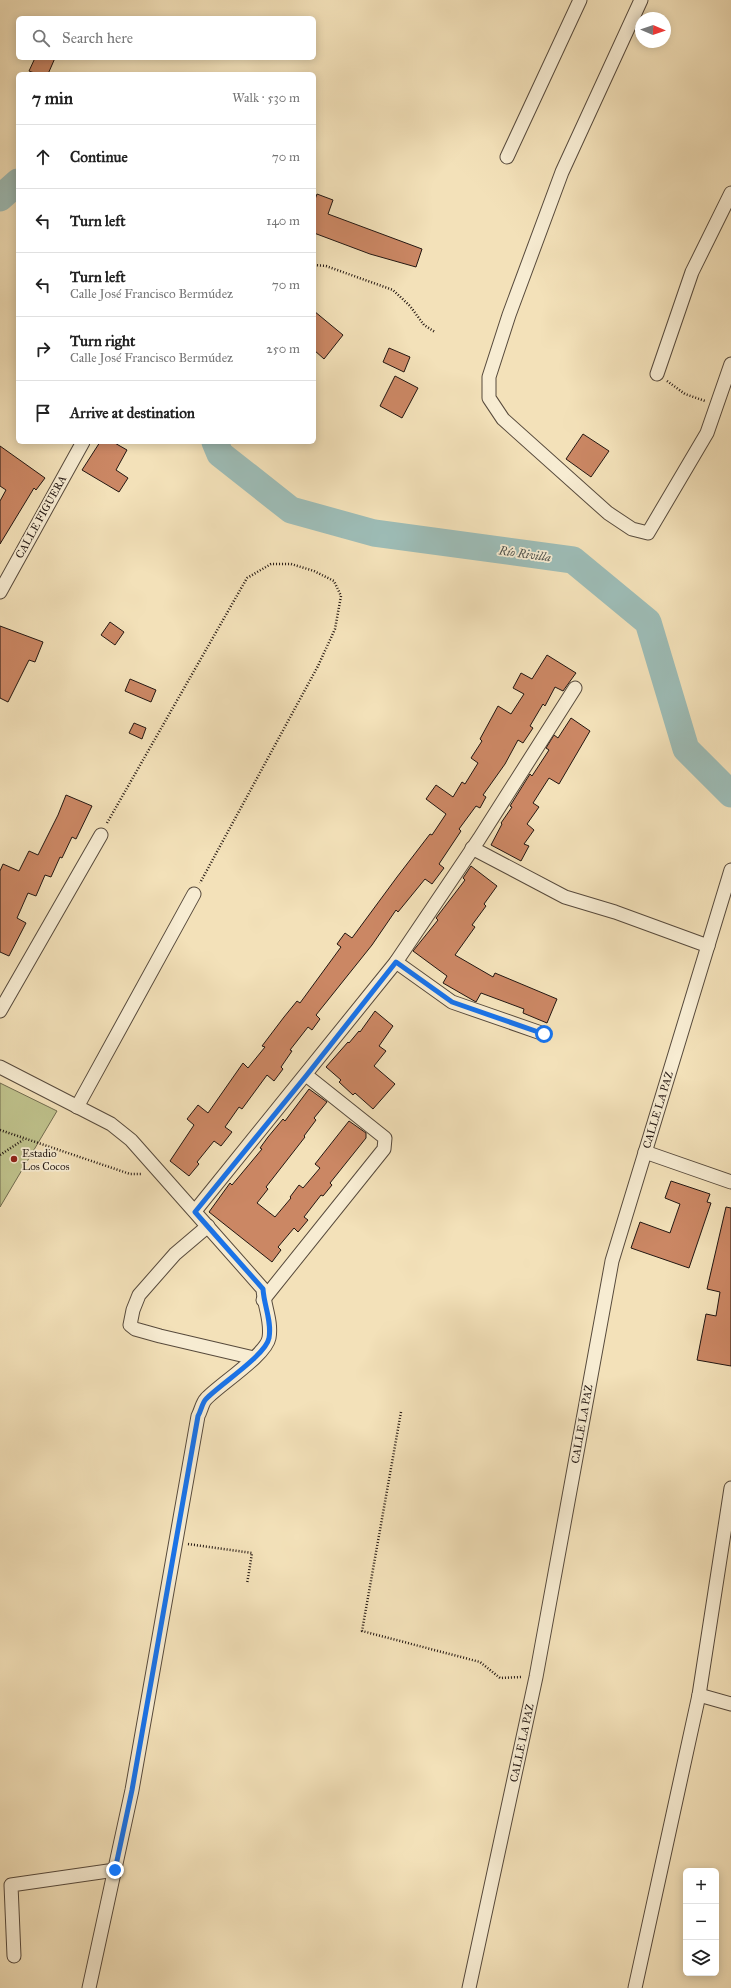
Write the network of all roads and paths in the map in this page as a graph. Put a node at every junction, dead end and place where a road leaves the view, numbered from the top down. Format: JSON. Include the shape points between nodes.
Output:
{"nodes":[{"id":1,"x":580,"y":0,"type":"edge"},
{"id":2,"x":641,"y":0,"type":"edge"},
{"id":3,"x":507,"y":157,"type":"dead end"},
{"id":4,"x":731,"y":193,"type":"edge"},
{"id":5,"x":316,"y":265,"type":"edge"},
{"id":6,"x":435,"y":332,"type":"dead end"},
{"id":7,"x":731,"y":364,"type":"edge"},
{"id":8,"x":657,"y":374,"type":"joint"},
{"id":9,"x":717,"y":405,"type":"junction"},
{"id":10,"x":82,"y":444,"type":"edge"},
{"id":11,"x":0,"y":592,"type":"edge"},
{"id":12,"x":575,"y":688,"type":"dead end"},
{"id":13,"x":101,"y":835,"type":"joint"},
{"id":14,"x":472,"y":848,"type":"junction"},
{"id":15,"x":731,"y":870,"type":"edge"},
{"id":16,"x":194,"y":894,"type":"joint"},
{"id":17,"x":708,"y":946,"type":"junction"},
{"id":18,"x":396,"y":962,"type":"junction"},
{"id":19,"x":0,"y":1011,"type":"edge"},
{"id":20,"x":544,"y":1034,"type":"dead end"},
{"id":21,"x":0,"y":1067,"type":"edge"},
{"id":22,"x":306,"y":1076,"type":"junction"},
{"id":23,"x":77,"y":1107,"type":"junction"},
{"id":24,"x":0,"y":1130,"type":"edge"},
{"id":25,"x":23,"y":1139,"type":"junction"},
{"id":26,"x":645,"y":1152,"type":"junction"},
{"id":27,"x":0,"y":1155,"type":"edge"},
{"id":28,"x":162,"y":1176,"type":"junction"},
{"id":29,"x":731,"y":1182,"type":"edge"},
{"id":30,"x":195,"y":1212,"type":"junction"},
{"id":31,"x":208,"y":1226,"type":"junction"},
{"id":32,"x":263,"y":1300,"type":"junction"},
{"id":33,"x":254,"y":1358,"type":"junction"},
{"id":34,"x":401,"y":1412,"type":"dead end"},
{"id":35,"x":731,"y":1488,"type":"edge"},
{"id":36,"x":176,"y":1542,"type":"junction"},
{"id":37,"x":247,"y":1584,"type":"dead end"},
{"id":38,"x":536,"y":1677,"type":"junction"},
{"id":39,"x":699,"y":1695,"type":"junction"},
{"id":40,"x":731,"y":1704,"type":"edge"},
{"id":41,"x":115,"y":1870,"type":"junction"},
{"id":42,"x":14,"y":1956,"type":"dead end"},
{"id":43,"x":89,"y":1988,"type":"edge"},
{"id":44,"x":469,"y":1988,"type":"edge"},
{"id":45,"x":635,"y":1988,"type":"edge"}],
"edges":[{"from":1,"to":3,"type":"street"},
{"from":2,"to":9,"type":"street","via":[[562,172],[489,377],[489,398],[502,419],[608,513],[632,529],[648,533],[707,433]]},
{"from":4,"to":8,"type":"street","via":[[692,272]]},
{"from":5,"to":6,"type":"path","via":[[326,266],[393,290],[410,306],[424,325]]},
{"from":7,"to":9,"type":"street"},
{"from":8,"to":9,"type":"path","via":[[685,394]]},
{"from":10,"to":11,"type":"street","name":"CALLE FIGUERA"},
{"from":12,"to":14,"type":"street"},
{"from":13,"to":16,"type":"path","via":[[248,578],[271,564],[291,564],[314,570],[334,581],[341,596],[335,629],[314,673]]},
{"from":13,"to":19,"type":"street"},
{"from":14,"to":17,"type":"street","via":[[565,897],[615,912]]},
{"from":14,"to":18,"type":"street"},
{"from":15,"to":17,"type":"street","name":"CALLE LA PAZ"},
{"from":16,"to":23,"type":"street"},
{"from":17,"to":26,"type":"street","name":"CALLE LA PAZ"},
{"from":18,"to":20,"type":"street","via":[[452,1002]]},
{"from":18,"to":22,"type":"street"},
{"from":21,"to":23,"type":"street"},
{"from":22,"to":30,"type":"street"},
{"from":22,"to":32,"type":"street","via":[[385,1138],[386,1143],[384,1149]]},
{"from":23,"to":28,"type":"street","via":[[111,1124],[131,1140]]},
{"from":24,"to":25,"type":"path"},
{"from":25,"to":27,"type":"path"},
{"from":25,"to":28,"type":"path","via":[[130,1174]]},
{"from":26,"to":29,"type":"street"},
{"from":26,"to":38,"type":"street","name":"CALLE LA PAZ","via":[[612,1261]]},
{"from":28,"to":30,"type":"street"},
{"from":30,"to":31,"type":"street"},
{"from":31,"to":32,"type":"street","via":[[263,1289]]},
{"from":31,"to":33,"type":"street","via":[[175,1254],[139,1295],[130,1325],[135,1329],[160,1336]]},
{"from":32,"to":33,"type":"street","via":[[270,1324],[269,1340]]},
{"from":33,"to":36,"type":"street","via":[[205,1400],[198,1416]]},
{"from":34,"to":38,"type":"path","via":[[362,1631],[480,1662],[500,1678]]},
{"from":35,"to":39,"type":"street"},
{"from":36,"to":37,"type":"path","via":[[252,1553]]},
{"from":36,"to":41,"type":"street","via":[[132,1790]]},
{"from":38,"to":44,"type":"street","name":"CALLE LA PAZ"},
{"from":39,"to":40,"type":"street"},
{"from":39,"to":45,"type":"street"},
{"from":41,"to":42,"type":"street","via":[[11,1885]]},
{"from":41,"to":43,"type":"street"}]}
